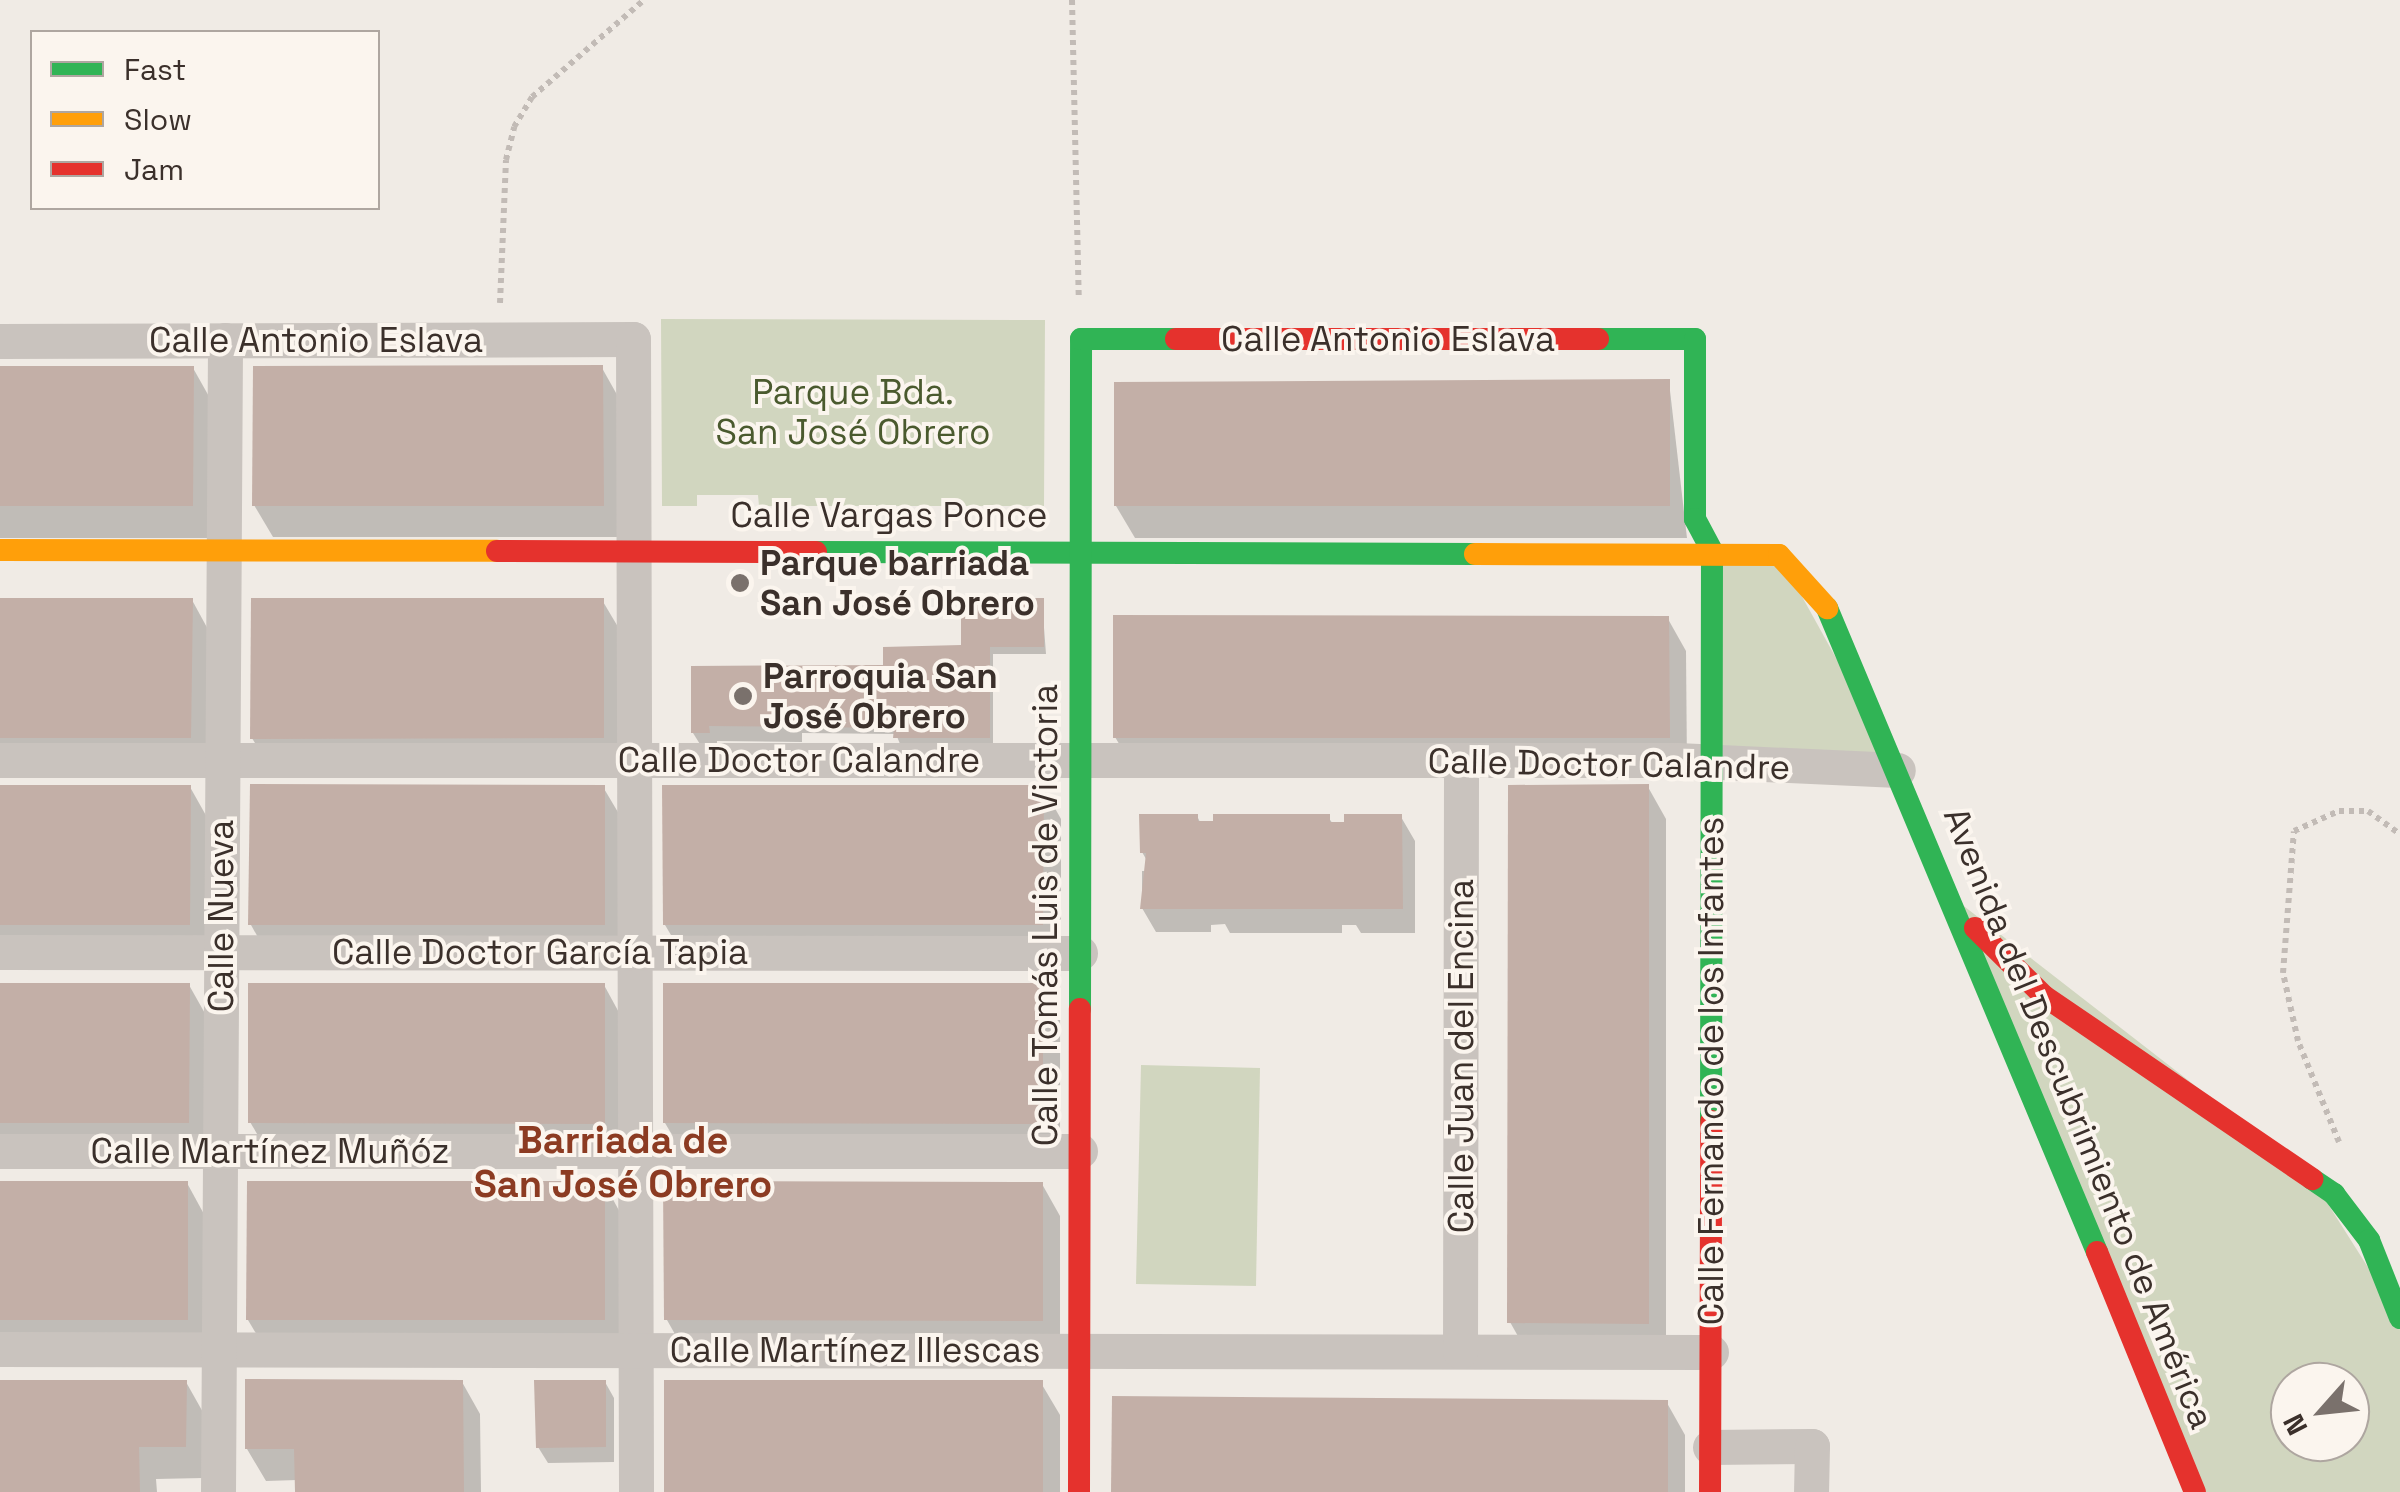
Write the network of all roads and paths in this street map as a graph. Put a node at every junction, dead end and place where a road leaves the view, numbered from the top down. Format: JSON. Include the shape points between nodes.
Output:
{"nodes":[{"id":1,"x":644,"y":0,"type":"edge"},
{"id":2,"x":1072,"y":0,"type":"edge"},
{"id":3,"x":1081,"y":339,"type":"junction"},
{"id":4,"x":1695,"y":339,"type":"joint"},
{"id":5,"x":226,"y":340,"type":"junction"},
{"id":6,"x":498,"y":340,"type":"junction"},
{"id":7,"x":0,"y":341,"type":"edge"},
{"id":8,"x":0,"y":550,"type":"edge"},
{"id":9,"x":224,"y":550,"type":"junction"},
{"id":10,"x":634,"y":550,"type":"junction"},
{"id":11,"x":1080,"y":550,"type":"junction"},
{"id":12,"x":1712,"y":551,"type":"junction"},
{"id":13,"x":1778,"y":555,"type":"joint"},
{"id":14,"x":0,"y":760,"type":"edge"},
{"id":15,"x":223,"y":760,"type":"junction"},
{"id":16,"x":634,"y":760,"type":"junction"},
{"id":17,"x":1080,"y":760,"type":"junction"},
{"id":18,"x":1461,"y":760,"type":"junction"},
{"id":19,"x":1712,"y":765,"type":"junction"},
{"id":20,"x":1898,"y":770,"type":"junction"},
{"id":21,"x":2400,"y":834,"type":"edge"},
{"id":22,"x":0,"y":952,"type":"edge"},
{"id":23,"x":221,"y":952,"type":"junction"},
{"id":24,"x":634,"y":952,"type":"junction"},
{"id":25,"x":1080,"y":953,"type":"junction"},
{"id":26,"x":0,"y":1150,"type":"edge"},
{"id":27,"x":220,"y":1150,"type":"junction"},
{"id":28,"x":635,"y":1150,"type":"junction"},
{"id":29,"x":1080,"y":1151,"type":"junction"},
{"id":30,"x":2352,"y":1212,"type":"junction"},
{"id":31,"x":2400,"y":1318,"type":"edge"},
{"id":32,"x":0,"y":1348,"type":"edge"},
{"id":33,"x":218,"y":1349,"type":"junction"},
{"id":34,"x":636,"y":1349,"type":"junction"},
{"id":35,"x":1079,"y":1350,"type":"junction"},
{"id":36,"x":1460,"y":1351,"type":"junction"},
{"id":37,"x":1710,"y":1352,"type":"junction"},
{"id":38,"x":1710,"y":1447,"type":"junction"},
{"id":39,"x":218,"y":1492,"type":"edge"},
{"id":40,"x":636,"y":1492,"type":"edge"},
{"id":41,"x":1079,"y":1492,"type":"edge"},
{"id":42,"x":1710,"y":1492,"type":"edge"},
{"id":43,"x":1811,"y":1492,"type":"edge"},
{"id":44,"x":2195,"y":1492,"type":"edge"}],
"edges":[{"from":1,"to":6,"type":"path","via":[[532,97],[514,127],[506,160]]},
{"from":2,"to":3,"type":"path"},
{"from":3,"to":4,"type":"street","name":"Calle Antonio Eslava"},
{"from":3,"to":11,"type":"street","name":"Calle Tomás Luis de Victoria"},
{"from":4,"to":12,"type":"street","name":"Calle Fernando de los Infantes","via":[[1695,519]]},
{"from":5,"to":6,"type":"street","name":"Calle Antonio Eslava"},
{"from":5,"to":7,"type":"street","name":"Calle Antonio Eslava"},
{"from":5,"to":9,"type":"street","name":"Calle Nueva"},
{"from":6,"to":10,"type":"street","name":"Calle Antonio Eslava","via":[[633,340]]},
{"from":8,"to":9,"type":"street","name":"Calle Vargas Ponce"},
{"from":9,"to":10,"type":"street","name":"Calle Vargas Ponce"},
{"from":9,"to":15,"type":"street","name":"Calle Nueva"},
{"from":10,"to":11,"type":"street","name":"Calle Vargas Ponce"},
{"from":10,"to":16,"type":"street"},
{"from":11,"to":12,"type":"street","name":"Calle Vargas Ponce"},
{"from":11,"to":17,"type":"street","name":"Calle Tomás Luis de Victoria"},
{"from":12,"to":13,"type":"street","name":"Calle Vargas Ponce"},
{"from":12,"to":19,"type":"street","name":"Calle Fernando de los Infantes"},
{"from":13,"to":20,"type":"street","name":"Avenida del Descubrimiento de América","via":[[1800,569],[1835,620]]},
{"from":14,"to":15,"type":"street","name":"Calle Doctor Calandre"},
{"from":15,"to":16,"type":"street","name":"Calle Doctor Calandre"},
{"from":15,"to":23,"type":"street","name":"Calle Nueva"},
{"from":16,"to":17,"type":"street","name":"Calle Doctor Calandre"},
{"from":16,"to":24,"type":"street"},
{"from":17,"to":18,"type":"street","name":"Calle Doctor Calandre"},
{"from":17,"to":25,"type":"street","name":"Calle Tomás Luis de Victoria"},
{"from":18,"to":19,"type":"street","name":"Calle Doctor Calandre"},
{"from":18,"to":36,"type":"street","name":"Calle Juan del Encina"},
{"from":19,"to":20,"type":"street","name":"Calle Doctor Calandre"},
{"from":19,"to":37,"type":"street","name":"Calle Fernando de los Infantes"},
{"from":20,"to":30,"type":"street","name":"Avenida del Descubrimiento de América","via":[[1956,900],[2017,974],[2310,1174]]},
{"from":20,"to":44,"type":"street","name":"Avenida del Descubrimiento de América"},
{"from":21,"to":30,"type":"path","via":[[2368,812],[2339,811],[2294,831],[2283,973],[2298,1041],[2360,1194]]},
{"from":22,"to":23,"type":"street","name":"Calle Doctor García Tapia"},
{"from":23,"to":24,"type":"street","name":"Calle Doctor García Tapia"},
{"from":23,"to":27,"type":"street","name":"Calle Nueva"},
{"from":24,"to":25,"type":"street","name":"Calle Doctor García Tapia"},
{"from":24,"to":28,"type":"street"},
{"from":25,"to":29,"type":"street","name":"Calle Tomás Luis de Victoria"},
{"from":26,"to":27,"type":"street","name":"Calle Martínez Muñóz"},
{"from":27,"to":28,"type":"street","name":"Calle Martínez Muñóz"},
{"from":27,"to":33,"type":"street","name":"Calle Nueva"},
{"from":28,"to":29,"type":"street","name":"Calle Martínez Muñóz"},
{"from":28,"to":34,"type":"street"},
{"from":29,"to":35,"type":"street","name":"Calle Tomás Luis de Victoria"},
{"from":30,"to":31,"type":"street","name":"Avenida del Descubrimiento de América"},
{"from":32,"to":33,"type":"street","name":"Calle Martínez Illescas"},
{"from":33,"to":34,"type":"street","name":"Calle Martínez Illescas"},
{"from":33,"to":39,"type":"street","name":"Calle Nueva"},
{"from":34,"to":35,"type":"street","name":"Calle Martínez Illescas"},
{"from":34,"to":40,"type":"street"},
{"from":35,"to":36,"type":"street","name":"Calle Martínez Illescas"},
{"from":35,"to":41,"type":"street","name":"Calle Tomás Luis de Victoria"},
{"from":36,"to":37,"type":"street","name":"Calle Martínez Illescas"},
{"from":37,"to":38,"type":"street","name":"Calle Fernando de los Infantes"},
{"from":38,"to":42,"type":"street","name":"Calle Fernando de los Infantes"},
{"from":38,"to":43,"type":"street","via":[[1812,1446]]}]}
